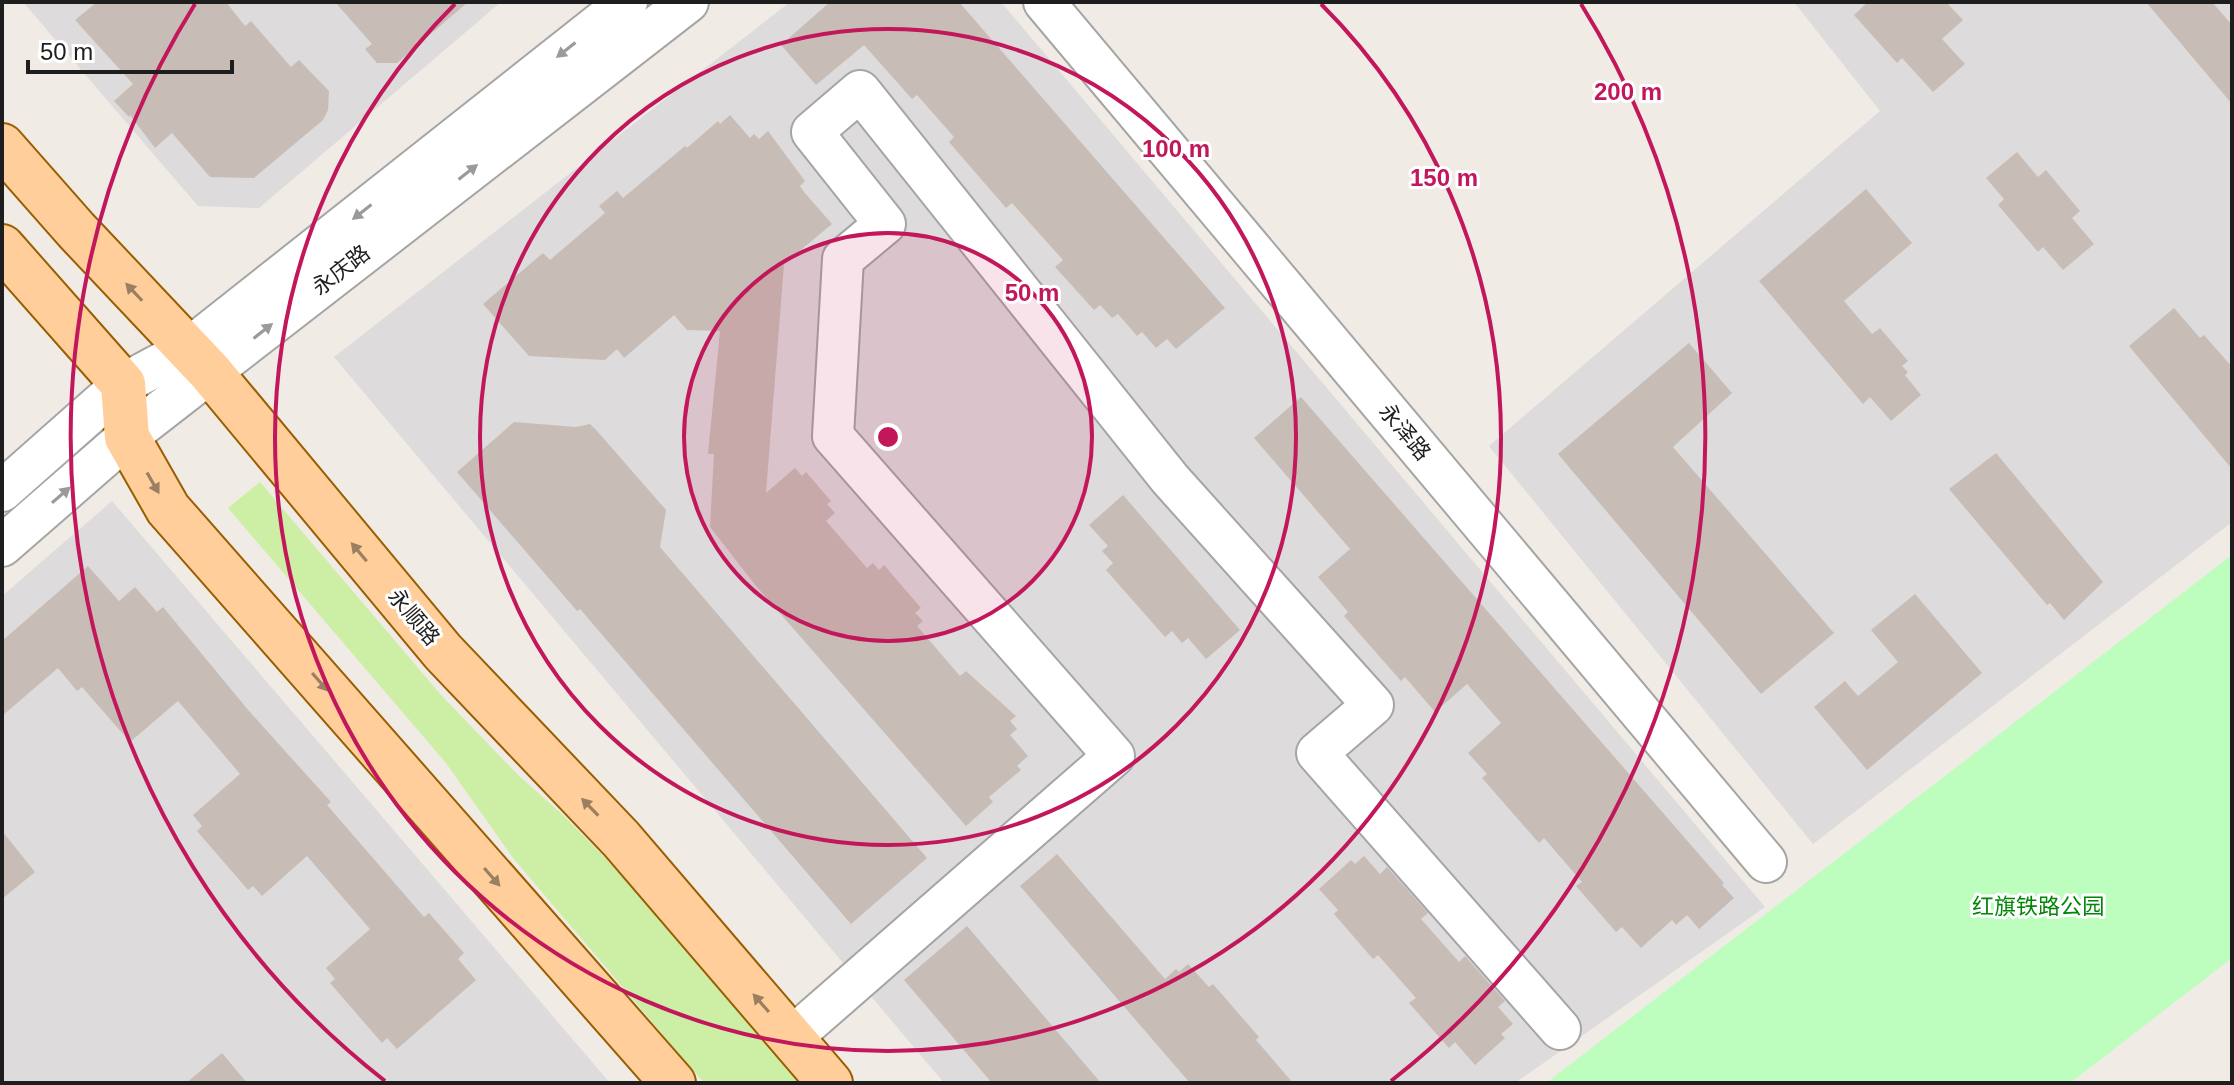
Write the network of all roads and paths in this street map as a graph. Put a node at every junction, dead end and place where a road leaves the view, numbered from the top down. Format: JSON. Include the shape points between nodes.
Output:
{"nodes":[{"id":1,"x":627,"y":2,"type":"edge"},
{"id":2,"x":688,"y":2,"type":"edge"},
{"id":3,"x":1044,"y":2,"type":"edge"},
{"id":4,"x":2,"y":146,"type":"edge"},
{"id":5,"x":2,"y":247,"type":"edge"},
{"id":6,"x":199,"y":361,"type":"junction"},
{"id":7,"x":123,"y":384,"type":"junction"},
{"id":8,"x":127,"y":437,"type":"junction"},
{"id":9,"x":2,"y":491,"type":"edge"},
{"id":10,"x":2,"y":546,"type":"edge"},
{"id":11,"x":1766,"y":862,"type":"dead end"},
{"id":12,"x":1560,"y":1029,"type":"dead end"},
{"id":13,"x":791,"y":1038,"type":"junction"},
{"id":14,"x":673,"y":1083,"type":"edge"},
{"id":15,"x":830,"y":1083,"type":"edge"}],
"edges":[{"from":1,"to":6,"type":"street","name":"永庆路","one_way":true},
{"from":6,"to":2,"type":"street","name":"永庆路","one_way":true},
{"from":3,"to":11,"type":"street","name":"永泽路"},
{"from":6,"to":4,"type":"main road","name":"永顺路","one_way":true},
{"from":5,"to":7,"type":"main road"},
{"from":6,"to":7,"type":"street","name":"永庆路"},
{"from":6,"to":8,"type":"street","name":"永庆路"},
{"from":13,"to":6,"type":"main road","name":"永顺路","one_way":true,"via":[[621,839],[443,652]]},
{"from":7,"to":8,"type":"main road"},
{"from":7,"to":9,"type":"street","name":"永庆路"},
{"from":10,"to":8,"type":"street","name":"永庆路","one_way":true},
{"from":8,"to":14,"type":"main road","one_way":true,"via":[[168,509]]},
{"from":12,"to":13,"type":"street","via":[[1317,753],[1373,705],[1170,479],[860,91],[812,132],[885,224],[843,259],[833,436],[1114,756]]},
{"from":13,"to":15,"type":"main road","name":"永顺路"}]}
